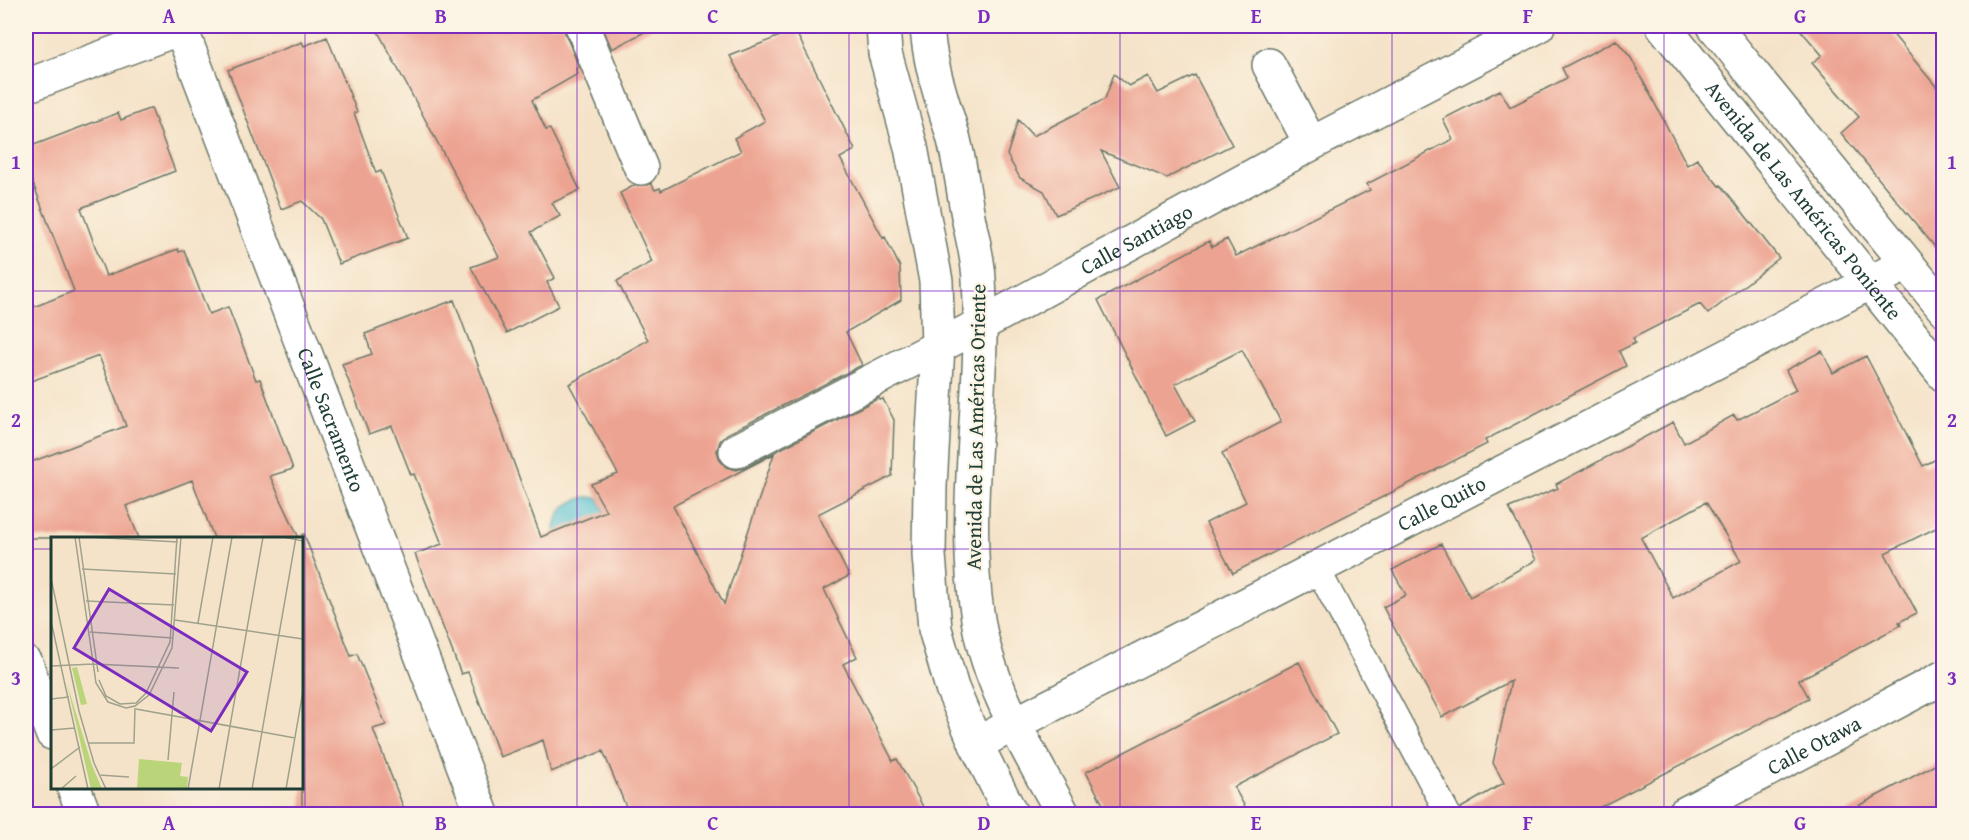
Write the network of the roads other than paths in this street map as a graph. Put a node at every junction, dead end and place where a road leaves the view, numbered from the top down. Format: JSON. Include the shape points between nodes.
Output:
{"nodes":[{"id":1,"x":182,"y":26,"type":"edge"},
{"id":2,"x":582,"y":26,"type":"edge"},
{"id":3,"x":883,"y":26,"type":"edge"},
{"id":4,"x":927,"y":26,"type":"edge"},
{"id":5,"x":1538,"y":26,"type":"edge"},
{"id":6,"x":1663,"y":26,"type":"edge"},
{"id":7,"x":1714,"y":26,"type":"edge"},
{"id":8,"x":1269,"y":65,"type":"dead end"},
{"id":9,"x":26,"y":86,"type":"edge"},
{"id":10,"x":937,"y":88,"type":"junction"},
{"id":11,"x":898,"y":99,"type":"junction"},
{"id":12,"x":1311,"y":144,"type":"junction"},
{"id":13,"x":641,"y":168,"type":"dead end"},
{"id":14,"x":1906,"y":264,"type":"junction"},
{"id":15,"x":1868,"y":284,"type":"junction"},
{"id":16,"x":1944,"y":309,"type":"edge"},
{"id":17,"x":980,"y":325,"type":"junction"},
{"id":18,"x":938,"y":346,"type":"junction"},
{"id":19,"x":1944,"y":375,"type":"edge"},
{"id":20,"x":735,"y":450,"type":"dead end"},
{"id":21,"x":1317,"y":568,"type":"junction"},
{"id":22,"x":26,"y":663,"type":"edge"},
{"id":23,"x":1944,"y":677,"type":"edge"},
{"id":24,"x":1015,"y":724,"type":"junction"},
{"id":25,"x":51,"y":730,"type":"edge"},
{"id":26,"x":976,"y":744,"type":"junction"},
{"id":27,"x":74,"y":789,"type":"edge"},
{"id":28,"x":84,"y":814,"type":"edge"},
{"id":29,"x":482,"y":814,"type":"edge"},
{"id":30,"x":1011,"y":814,"type":"edge"},
{"id":31,"x":1063,"y":814,"type":"edge"},
{"id":32,"x":1448,"y":814,"type":"edge"},
{"id":33,"x":1684,"y":814,"type":"edge"}],
"edges":[{"from":1,"to":9,"type":"street"},
{"from":1,"to":29,"type":"street","name":"Calle Sacramento"},
{"from":2,"to":13,"type":"street"},
{"from":3,"to":11,"type":"street","name":"Avenida de Las Américas Oriente","via":[[885,53]]},
{"from":4,"to":10,"type":"street","name":"Avenida de Las Américas Oriente"},
{"from":5,"to":12,"type":"street","name":"Calle Santiago"},
{"from":6,"to":15,"type":"street","name":"Avenida de Las Américas Poniente"},
{"from":7,"to":14,"type":"street","name":"Avenida de Las Américas Poniente"},
{"from":8,"to":12,"type":"street"},
{"from":10,"to":11,"type":"street"},
{"from":10,"to":17,"type":"street","name":"Avenida de Las Américas Oriente","via":[[953,138],[979,277]]},
{"from":11,"to":18,"type":"street","name":"Avenida de Las Américas Oriente","via":[[936,281]]},
{"from":12,"to":17,"type":"street","name":"Calle Santiago"},
{"from":14,"to":15,"type":"street","name":"Calle Quito"},
{"from":14,"to":16,"type":"street","name":"Avenida de Las Américas Poniente"},
{"from":15,"to":19,"type":"street","name":"Avenida de Las Américas Poniente"},
{"from":15,"to":21,"type":"street","name":"Calle Quito"},
{"from":17,"to":18,"type":"street","name":"Calle Santiago"},
{"from":17,"to":24,"type":"street","name":"Avenida de Las Américas Oriente","via":[[973,565],[978,621],[993,674]]},
{"from":18,"to":20,"type":"street","name":"Calle Santiago"},
{"from":18,"to":26,"type":"street","name":"Avenida de Las Américas Oriente","via":[[929,555],[935,629],[952,688]]},
{"from":21,"to":24,"type":"street","name":"Calle Quito"},
{"from":21,"to":32,"type":"lane"},
{"from":22,"to":25,"type":"street"},
{"from":23,"to":33,"type":"street","name":"Calle Otawa"},
{"from":24,"to":26,"type":"street","name":"Calle Quito"},
{"from":24,"to":31,"type":"street","name":"Avenida de Las Américas Oriente"},
{"from":26,"to":30,"type":"street","name":"Avenida de Las Américas Oriente"},
{"from":27,"to":28,"type":"street"}]}
